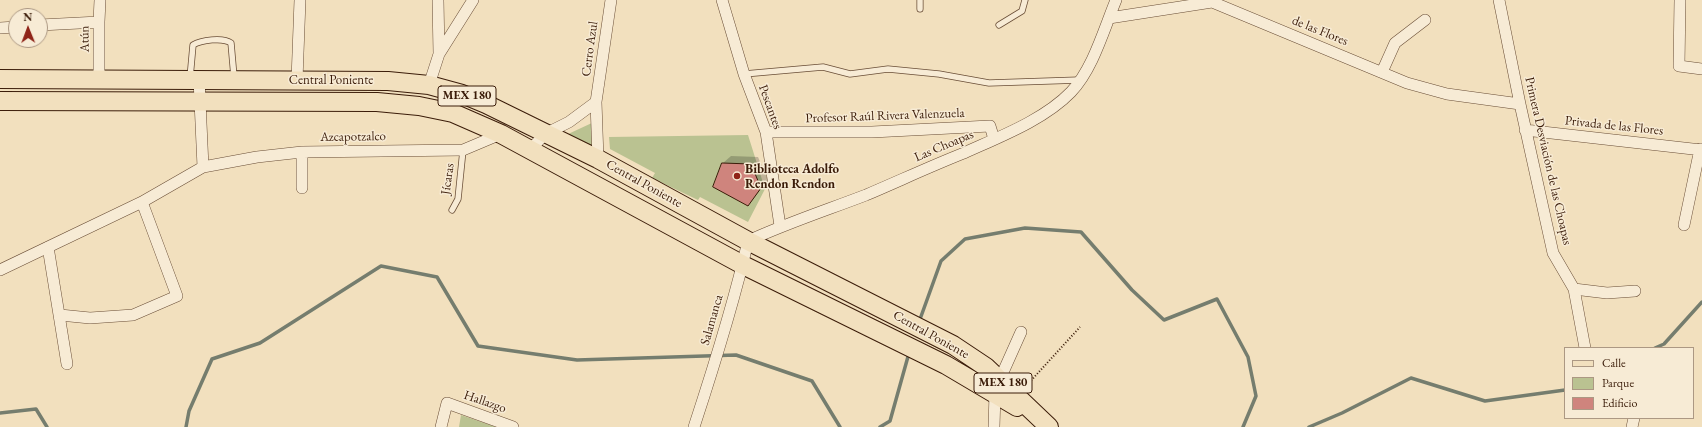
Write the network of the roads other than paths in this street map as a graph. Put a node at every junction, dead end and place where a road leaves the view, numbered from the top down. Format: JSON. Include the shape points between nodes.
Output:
{"nodes":[{"id":1,"x":100,"y":0,"type":"edge"},
{"id":2,"x":300,"y":0,"type":"edge"},
{"id":3,"x":438,"y":0,"type":"edge"},
{"id":4,"x":473,"y":0,"type":"edge"},
{"id":5,"x":611,"y":0,"type":"edge"},
{"id":6,"x":722,"y":0,"type":"edge"},
{"id":7,"x":920,"y":0,"type":"edge"},
{"id":8,"x":1025,"y":0,"type":"edge"},
{"id":9,"x":1116,"y":0,"type":"edge"},
{"id":10,"x":1499,"y":0,"type":"edge"},
{"id":11,"x":1680,"y":0,"type":"edge"},
{"id":12,"x":920,"y":9,"type":"dead end"},
{"id":13,"x":1109,"y":18,"type":"junction"},
{"id":14,"x":1425,"y":20,"type":"dead end"},
{"id":15,"x":99,"y":22,"type":"junction"},
{"id":16,"x":48,"y":25,"type":"edge"},
{"id":17,"x":999,"y":25,"type":"dead end"},
{"id":18,"x":439,"y":54,"type":"junction"},
{"id":19,"x":1702,"y":69,"type":"edge"},
{"id":20,"x":1382,"y":72,"type":"junction"},
{"id":21,"x":744,"y":74,"type":"junction"},
{"id":22,"x":0,"y":78,"type":"edge"},
{"id":23,"x":99,"y":78,"type":"junction"},
{"id":24,"x":195,"y":79,"type":"junction"},
{"id":25,"x":234,"y":80,"type":"junction"},
{"id":26,"x":297,"y":80,"type":"junction"},
{"id":27,"x":1080,"y":80,"type":"junction"},
{"id":28,"x":429,"y":85,"type":"junction"},
{"id":29,"x":0,"y":101,"type":"edge"},
{"id":30,"x":201,"y":102,"type":"junction"},
{"id":31,"x":596,"y":102,"type":"junction"},
{"id":32,"x":1520,"y":104,"type":"junction"},
{"id":33,"x":1525,"y":130,"type":"junction"},
{"id":34,"x":766,"y":132,"type":"junction"},
{"id":35,"x":501,"y":134,"type":"junction"},
{"id":36,"x":545,"y":134,"type":"junction"},
{"id":37,"x":994,"y":139,"type":"junction"},
{"id":38,"x":463,"y":150,"type":"junction"},
{"id":39,"x":530,"y":150,"type":"junction"},
{"id":40,"x":1701,"y":150,"type":"edge"},
{"id":41,"x":302,"y":152,"type":"junction"},
{"id":42,"x":598,"y":159,"type":"junction"},
{"id":43,"x":204,"y":167,"type":"junction"},
{"id":44,"x":302,"y":188,"type":"dead end"},
{"id":45,"x":142,"y":202,"type":"junction"},
{"id":46,"x":452,"y":210,"type":"dead end"},
{"id":47,"x":1684,"y":225,"type":"dead end"},
{"id":48,"x":780,"y":226,"type":"junction"},
{"id":49,"x":748,"y":241,"type":"junction"},
{"id":50,"x":48,"y":247,"type":"junction"},
{"id":51,"x":743,"y":265,"type":"junction"},
{"id":52,"x":0,"y":270,"type":"edge"},
{"id":53,"x":1574,"y":289,"type":"junction"},
{"id":54,"x":1635,"y":291,"type":"dead end"},
{"id":55,"x":60,"y":316,"type":"junction"},
{"id":56,"x":1021,"y":332,"type":"dead end"},
{"id":57,"x":1585,"y":347,"type":"edge"},
{"id":58,"x":67,"y":364,"type":"dead end"},
{"id":59,"x":997,"y":386,"type":"junction"},
{"id":60,"x":441,"y":427,"type":"edge"},
{"id":61,"x":514,"y":427,"type":"edge"},
{"id":62,"x":694,"y":427,"type":"edge"},
{"id":63,"x":994,"y":427,"type":"edge"},
{"id":64,"x":1049,"y":427,"type":"edge"}],
"edges":[{"from":1,"to":15,"type":"street","name":"Atún"},
{"from":2,"to":26,"type":"street"},
{"from":3,"to":18,"type":"street"},
{"from":4,"to":18,"type":"street"},
{"from":5,"to":31,"type":"street","name":"Cerro Azul"},
{"from":6,"to":21,"type":"street","name":"Pescantes"},
{"from":7,"to":12,"type":"lane"},
{"from":8,"to":17,"type":"lane","via":[[1022,11]]},
{"from":9,"to":13,"type":"street","name":"Las Choapas"},
{"from":10,"to":32,"type":"street","name":"Primera Desviación de las Choapas"},
{"from":11,"to":19,"type":"street","via":[[1679,66]]},
{"from":13,"to":20,"type":"street","name":"de las Flores","via":[[1212,2]]},
{"from":13,"to":27,"type":"street","name":"Las Choapas","via":[[1088,69]]},
{"from":14,"to":20,"type":"street","via":[[1395,42]]},
{"from":15,"to":16,"type":"street"},
{"from":15,"to":23,"type":"street","name":"Atún"},
{"from":18,"to":28,"type":"street"},
{"from":20,"to":32,"type":"street","name":"de las Flores","via":[[1407,83],[1447,94]]},
{"from":21,"to":27,"type":"lane","via":[[823,67],[850,74],[888,69],[939,74],[989,83]]},
{"from":21,"to":34,"type":"street","name":"Pescantes"},
{"from":22,"to":23,"type":"main road","name":"Central Poniente","number":"MEX 180"},
{"from":23,"to":24,"type":"main road","name":"Central Poniente","number":"MEX 180"},
{"from":24,"to":25,"type":"main road","name":"Central Poniente","number":"MEX 180"},
{"from":24,"to":25,"type":"lane","via":[[193,45],[200,41],[227,40],[232,48]]},
{"from":24,"to":30,"type":"street"},
{"from":25,"to":26,"type":"main road","name":"Central Poniente","number":"MEX 180"},
{"from":26,"to":28,"type":"main road","name":"Central Poniente","number":"MEX 180","via":[[388,80]]},
{"from":27,"to":37,"type":"street","name":"Las Choapas","via":[[1071,92],[1050,109]]},
{"from":28,"to":36,"type":"main road","name":"Central Poniente","number":"MEX 180","via":[[486,104]]},
{"from":29,"to":30,"type":"main road","name":"Central Poniente","number":"MEX 180"},
{"from":30,"to":35,"type":"main road","name":"Central Poniente","number":"MEX 180","via":[[377,102],[420,106],[453,113]]},
{"from":30,"to":43,"type":"street"},
{"from":31,"to":36,"type":"street","via":[[569,122]]},
{"from":31,"to":42,"type":"street","name":"Cerro Azul"},
{"from":32,"to":33,"type":"street","name":"Primera Desviación de las Choapas"},
{"from":33,"to":40,"type":"street","name":"Privada de las Flores"},
{"from":33,"to":53,"type":"street","name":"Primera Desviación de las Choapas","via":[[1553,253]]},
{"from":34,"to":37,"type":"street","name":"Profesor Raúl Rivera Valenzuela","via":[[872,132],[990,126]]},
{"from":34,"to":48,"type":"street","name":"Pescantes"},
{"from":35,"to":38,"type":"street","name":"Azcapotzalco"},
{"from":35,"to":39,"type":"main road","name":"Central Poniente","number":"MEX 180"},
{"from":36,"to":39,"type":"street"},
{"from":36,"to":42,"type":"main road","name":"Central Poniente","number":"MEX 180"},
{"from":37,"to":48,"type":"street","name":"Las Choapas","via":[[866,195]]},
{"from":38,"to":41,"type":"street","name":"Azcapotzalco"},
{"from":38,"to":46,"type":"lane","name":"Jícaras","via":[[458,199]]},
{"from":39,"to":51,"type":"main road","name":"Central Poniente","number":"MEX 180"},
{"from":40,"to":47,"type":"street","name":"Privada de las Flores"},
{"from":41,"to":43,"type":"street","name":"Azcapotzalco"},
{"from":41,"to":44,"type":"street"},
{"from":42,"to":49,"type":"main road","name":"Central Poniente","number":"MEX 180"},
{"from":43,"to":45,"type":"street","name":"Azcapotzalco"},
{"from":45,"to":50,"type":"street","name":"Azcapotzalco"},
{"from":45,"to":55,"type":"street","via":[[177,296],[133,315],[90,318]]},
{"from":48,"to":49,"type":"street","name":"Las Choapas"},
{"from":49,"to":51,"type":"street"},
{"from":49,"to":59,"type":"main road","name":"Central Poniente","number":"MEX 180","via":[[953,345],[986,367]]},
{"from":50,"to":52,"type":"street","name":"Azcapotzalco"},
{"from":50,"to":55,"type":"street"},
{"from":51,"to":59,"type":"main road","name":"Central Poniente","number":"MEX 180","via":[[946,365]]},
{"from":51,"to":62,"type":"street","name":"Salamanca"},
{"from":53,"to":54,"type":"street","via":[[1607,293]]},
{"from":53,"to":57,"type":"street","name":"Primera Desviación de las Choapas"},
{"from":55,"to":58,"type":"street"},
{"from":56,"to":59,"type":"street"},
{"from":59,"to":63,"type":"street"},
{"from":59,"to":64,"type":"main road","name":"Central Poniente","number":"MEX 180"},
{"from":59,"to":64,"type":"main road","name":"Central Poniente","number":"MEX 180","via":[[1016,396]]},
{"from":60,"to":61,"type":"street","name":"Hallazgo","via":[[447,404]]}]}
